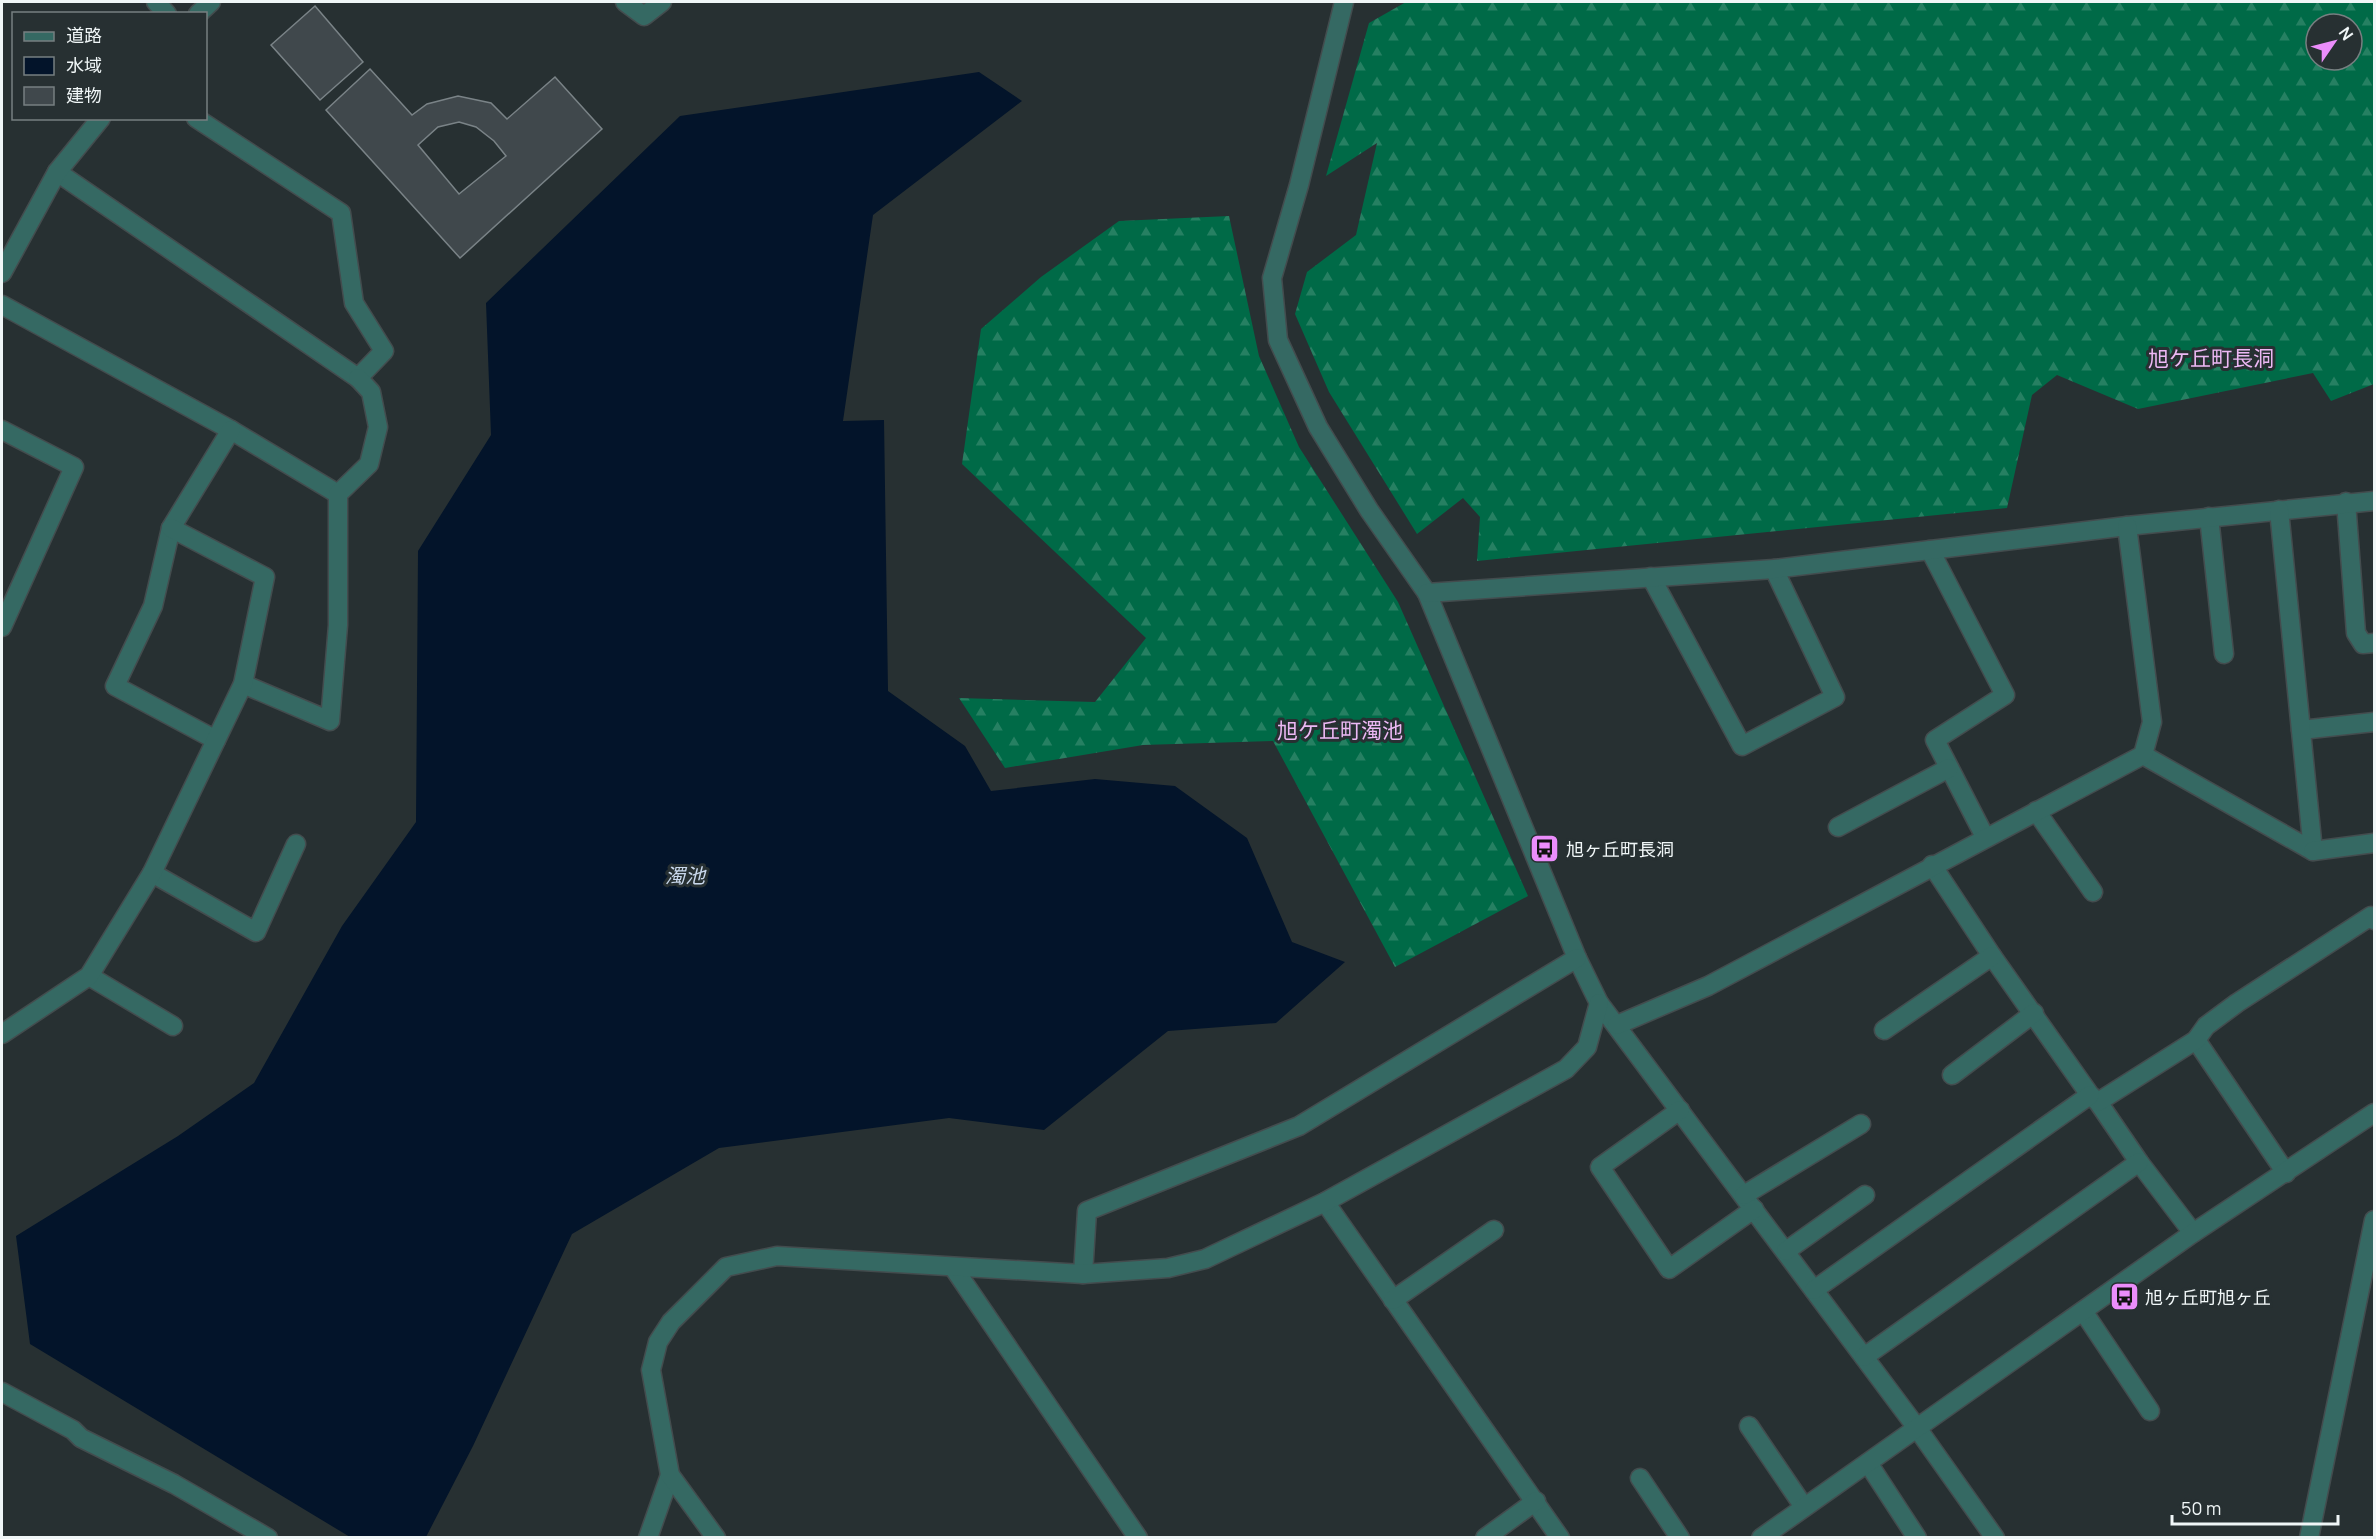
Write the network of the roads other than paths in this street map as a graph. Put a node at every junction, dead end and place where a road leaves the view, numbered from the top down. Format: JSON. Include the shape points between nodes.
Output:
{"nodes":[{"id":1,"x":625,"y":2,"type":"edge"},
{"id":2,"x":662,"y":2,"type":"edge"},
{"id":3,"x":1344,"y":2,"type":"edge"},
{"id":4,"x":99,"y":120,"type":"edge"},
{"id":5,"x":199,"y":120,"type":"edge"},
{"id":6,"x":57,"y":172,"type":"junction"},
{"id":7,"x":2,"y":273,"type":"edge"},
{"id":8,"x":2,"y":304,"type":"edge"},
{"id":9,"x":358,"y":378,"type":"junction"},
{"id":10,"x":2,"y":430,"type":"edge"},
{"id":11,"x":231,"y":430,"type":"junction"},
{"id":12,"x":338,"y":494,"type":"junction"},
{"id":13,"x":2374,"y":501,"type":"edge"},
{"id":14,"x":2346,"y":502,"type":"junction"},
{"id":15,"x":2279,"y":510,"type":"junction"},
{"id":16,"x":2209,"y":517,"type":"junction"},
{"id":17,"x":2127,"y":526,"type":"junction"},
{"id":18,"x":171,"y":528,"type":"junction"},
{"id":19,"x":1930,"y":550,"type":"junction"},
{"id":20,"x":1774,"y":569,"type":"junction"},
{"id":21,"x":1651,"y":577,"type":"junction"},
{"id":22,"x":1427,"y":593,"type":"junction"},
{"id":23,"x":2,"y":627,"type":"edge"},
{"id":24,"x":2374,"y":642,"type":"edge"},
{"id":25,"x":2224,"y":654,"type":"dead end"},
{"id":26,"x":243,"y":684,"type":"junction"},
{"id":27,"x":2374,"y":722,"type":"edge"},
{"id":28,"x":2301,"y":730,"type":"junction"},
{"id":29,"x":216,"y":740,"type":"junction"},
{"id":30,"x":2143,"y":754,"type":"junction"},
{"id":31,"x":1949,"y":768,"type":"junction"},
{"id":32,"x":2036,"y":811,"type":"junction"},
{"id":33,"x":1838,"y":827,"type":"dead end"},
{"id":34,"x":1985,"y":837,"type":"junction"},
{"id":35,"x":2374,"y":843,"type":"edge"},
{"id":36,"x":296,"y":844,"type":"dead end"},
{"id":37,"x":2313,"y":851,"type":"junction"},
{"id":38,"x":1932,"y":865,"type":"junction"},
{"id":39,"x":152,"y":873,"type":"junction"},
{"id":40,"x":2093,"y":892,"type":"dead end"},
{"id":41,"x":2374,"y":920,"type":"edge"},
{"id":42,"x":1992,"y":957,"type":"junction"},
{"id":43,"x":1577,"y":958,"type":"junction"},
{"id":44,"x":89,"y":976,"type":"junction"},
{"id":45,"x":1599,"y":1002,"type":"junction"},
{"id":46,"x":2034,"y":1013,"type":"junction"},
{"id":47,"x":1617,"y":1025,"type":"junction"},
{"id":48,"x":173,"y":1026,"type":"dead end"},
{"id":49,"x":1884,"y":1030,"type":"dead end"},
{"id":50,"x":2,"y":1034,"type":"edge"},
{"id":51,"x":2196,"y":1040,"type":"junction"},
{"id":52,"x":1952,"y":1075,"type":"dead end"},
{"id":53,"x":2094,"y":1099,"type":"junction"},
{"id":54,"x":1680,"y":1110,"type":"junction"},
{"id":55,"x":2374,"y":1113,"type":"edge"},
{"id":56,"x":1861,"y":1124,"type":"dead end"},
{"id":57,"x":2139,"y":1162,"type":"junction"},
{"id":58,"x":2286,"y":1173,"type":"junction"},
{"id":59,"x":1864,"y":1195,"type":"dead end"},
{"id":60,"x":1325,"y":1202,"type":"junction"},
{"id":61,"x":1749,"y":1202,"type":"junction"},
{"id":62,"x":2374,"y":1220,"type":"edge"},
{"id":63,"x":1494,"y":1230,"type":"dead end"},
{"id":64,"x":2193,"y":1233,"type":"junction"},
{"id":65,"x":1786,"y":1251,"type":"junction"},
{"id":66,"x":953,"y":1267,"type":"junction"},
{"id":67,"x":1083,"y":1274,"type":"junction"},
{"id":68,"x":1814,"y":1290,"type":"junction"},
{"id":69,"x":1393,"y":1300,"type":"junction"},
{"id":70,"x":2083,"y":1311,"type":"junction"},
{"id":71,"x":1864,"y":1357,"type":"junction"},
{"id":72,"x":2,"y":1392,"type":"edge"},
{"id":73,"x":2150,"y":1411,"type":"dead end"},
{"id":74,"x":1749,"y":1426,"type":"dead end"},
{"id":75,"x":1917,"y":1428,"type":"junction"},
{"id":76,"x":1868,"y":1463,"type":"junction"},
{"id":77,"x":670,"y":1475,"type":"junction"},
{"id":78,"x":1640,"y":1478,"type":"dead end"},
{"id":79,"x":1536,"y":1501,"type":"junction"},
{"id":80,"x":1804,"y":1507,"type":"junction"},
{"id":81,"x":1771,"y":1535,"type":"edge"},
{"id":82,"x":268,"y":1538,"type":"edge"},
{"id":83,"x":648,"y":1538,"type":"edge"},
{"id":84,"x":716,"y":1538,"type":"edge"},
{"id":85,"x":1138,"y":1538,"type":"edge"},
{"id":86,"x":1485,"y":1538,"type":"edge"},
{"id":87,"x":1560,"y":1538,"type":"edge"},
{"id":88,"x":1680,"y":1538,"type":"edge"},
{"id":89,"x":1917,"y":1538,"type":"edge"},
{"id":90,"x":1995,"y":1538,"type":"edge"},
{"id":91,"x":2309,"y":1538,"type":"edge"}],
"edges":[{"from":1,"to":2,"type":"street","via":[[644,16]]},
{"from":3,"to":22,"type":"street","via":[[1272,278],[1278,340],[1318,427]]},
{"from":4,"to":6,"type":"street"},
{"from":5,"to":9,"type":"street","via":[[341,213],[354,303],[384,351]]},
{"from":6,"to":7,"type":"street"},
{"from":6,"to":9,"type":"street"},
{"from":8,"to":11,"type":"street"},
{"from":9,"to":12,"type":"street","via":[[370,392],[378,427],[369,464]]},
{"from":10,"to":23,"type":"street","via":[[74,468]]},
{"from":11,"to":12,"type":"street"},
{"from":11,"to":18,"type":"street"},
{"from":12,"to":26,"type":"street","via":[[338,625],[330,721]]},
{"from":13,"to":14,"type":"street"},
{"from":14,"to":15,"type":"street"},
{"from":14,"to":24,"type":"street","via":[[2356,633],[2363,644]]},
{"from":15,"to":16,"type":"street"},
{"from":15,"to":28,"type":"street"},
{"from":16,"to":17,"type":"street"},
{"from":16,"to":25,"type":"street"},
{"from":17,"to":19,"type":"street"},
{"from":17,"to":30,"type":"street","via":[[2152,722]]},
{"from":18,"to":26,"type":"street","via":[[265,577]]},
{"from":18,"to":29,"type":"street","via":[[153,606],[116,686]]},
{"from":19,"to":20,"type":"street"},
{"from":19,"to":31,"type":"street","via":[[2005,695],[1935,740]]},
{"from":20,"to":21,"type":"street"},
{"from":20,"to":21,"type":"street","via":[[1835,697],[1742,746]]},
{"from":21,"to":22,"type":"street"},
{"from":22,"to":43,"type":"street"},
{"from":26,"to":29,"type":"street"},
{"from":27,"to":28,"type":"street"},
{"from":28,"to":37,"type":"street"},
{"from":29,"to":39,"type":"street"},
{"from":30,"to":32,"type":"street"},
{"from":30,"to":37,"type":"street"},
{"from":31,"to":33,"type":"street"},
{"from":31,"to":34,"type":"street"},
{"from":32,"to":34,"type":"street"},
{"from":32,"to":40,"type":"street"},
{"from":34,"to":38,"type":"street"},
{"from":35,"to":37,"type":"street"},
{"from":36,"to":39,"type":"street","via":[[256,932]]},
{"from":38,"to":42,"type":"street"},
{"from":38,"to":47,"type":"street","via":[[1708,986]]},
{"from":39,"to":44,"type":"street"},
{"from":41,"to":51,"type":"street","via":[[2371,916],[2237,1003],[2206,1026]]},
{"from":42,"to":46,"type":"street"},
{"from":42,"to":49,"type":"street"},
{"from":43,"to":45,"type":"street"},
{"from":43,"to":67,"type":"street","via":[[1299,1126],[1088,1211]]},
{"from":44,"to":48,"type":"street"},
{"from":44,"to":50,"type":"street"},
{"from":45,"to":47,"type":"street"},
{"from":45,"to":60,"type":"street","via":[[1587,1047],[1566,1069]]},
{"from":46,"to":52,"type":"street"},
{"from":46,"to":53,"type":"street"},
{"from":47,"to":54,"type":"street"},
{"from":51,"to":53,"type":"street"},
{"from":51,"to":58,"type":"street"},
{"from":53,"to":57,"type":"street"},
{"from":53,"to":68,"type":"street"},
{"from":54,"to":61,"type":"street"},
{"from":54,"to":61,"type":"street","via":[[1600,1167],[1670,1269]]},
{"from":55,"to":58,"type":"street"},
{"from":56,"to":61,"type":"street"},
{"from":57,"to":64,"type":"street"},
{"from":57,"to":71,"type":"street"},
{"from":58,"to":64,"type":"street"},
{"from":59,"to":65,"type":"street"},
{"from":60,"to":67,"type":"street","via":[[1205,1259],[1168,1268]]},
{"from":60,"to":69,"type":"street"},
{"from":61,"to":65,"type":"street"},
{"from":62,"to":91,"type":"street"},
{"from":63,"to":69,"type":"street"},
{"from":64,"to":70,"type":"street"},
{"from":65,"to":68,"type":"street"},
{"from":66,"to":67,"type":"street"},
{"from":66,"to":77,"type":"street","via":[[777,1256],[726,1267],[671,1322],[658,1342],[651,1370]]},
{"from":66,"to":85,"type":"street"},
{"from":68,"to":71,"type":"street"},
{"from":69,"to":79,"type":"street"},
{"from":70,"to":73,"type":"street"},
{"from":70,"to":75,"type":"street"},
{"from":71,"to":75,"type":"street"},
{"from":72,"to":82,"type":"street"},
{"from":74,"to":80,"type":"street"},
{"from":75,"to":76,"type":"street"},
{"from":75,"to":90,"type":"street"},
{"from":76,"to":80,"type":"street"},
{"from":76,"to":89,"type":"street"},
{"from":77,"to":83,"type":"street"},
{"from":77,"to":84,"type":"street"},
{"from":78,"to":88,"type":"street"},
{"from":79,"to":86,"type":"street"},
{"from":79,"to":87,"type":"street"},
{"from":80,"to":81,"type":"street"}]}
